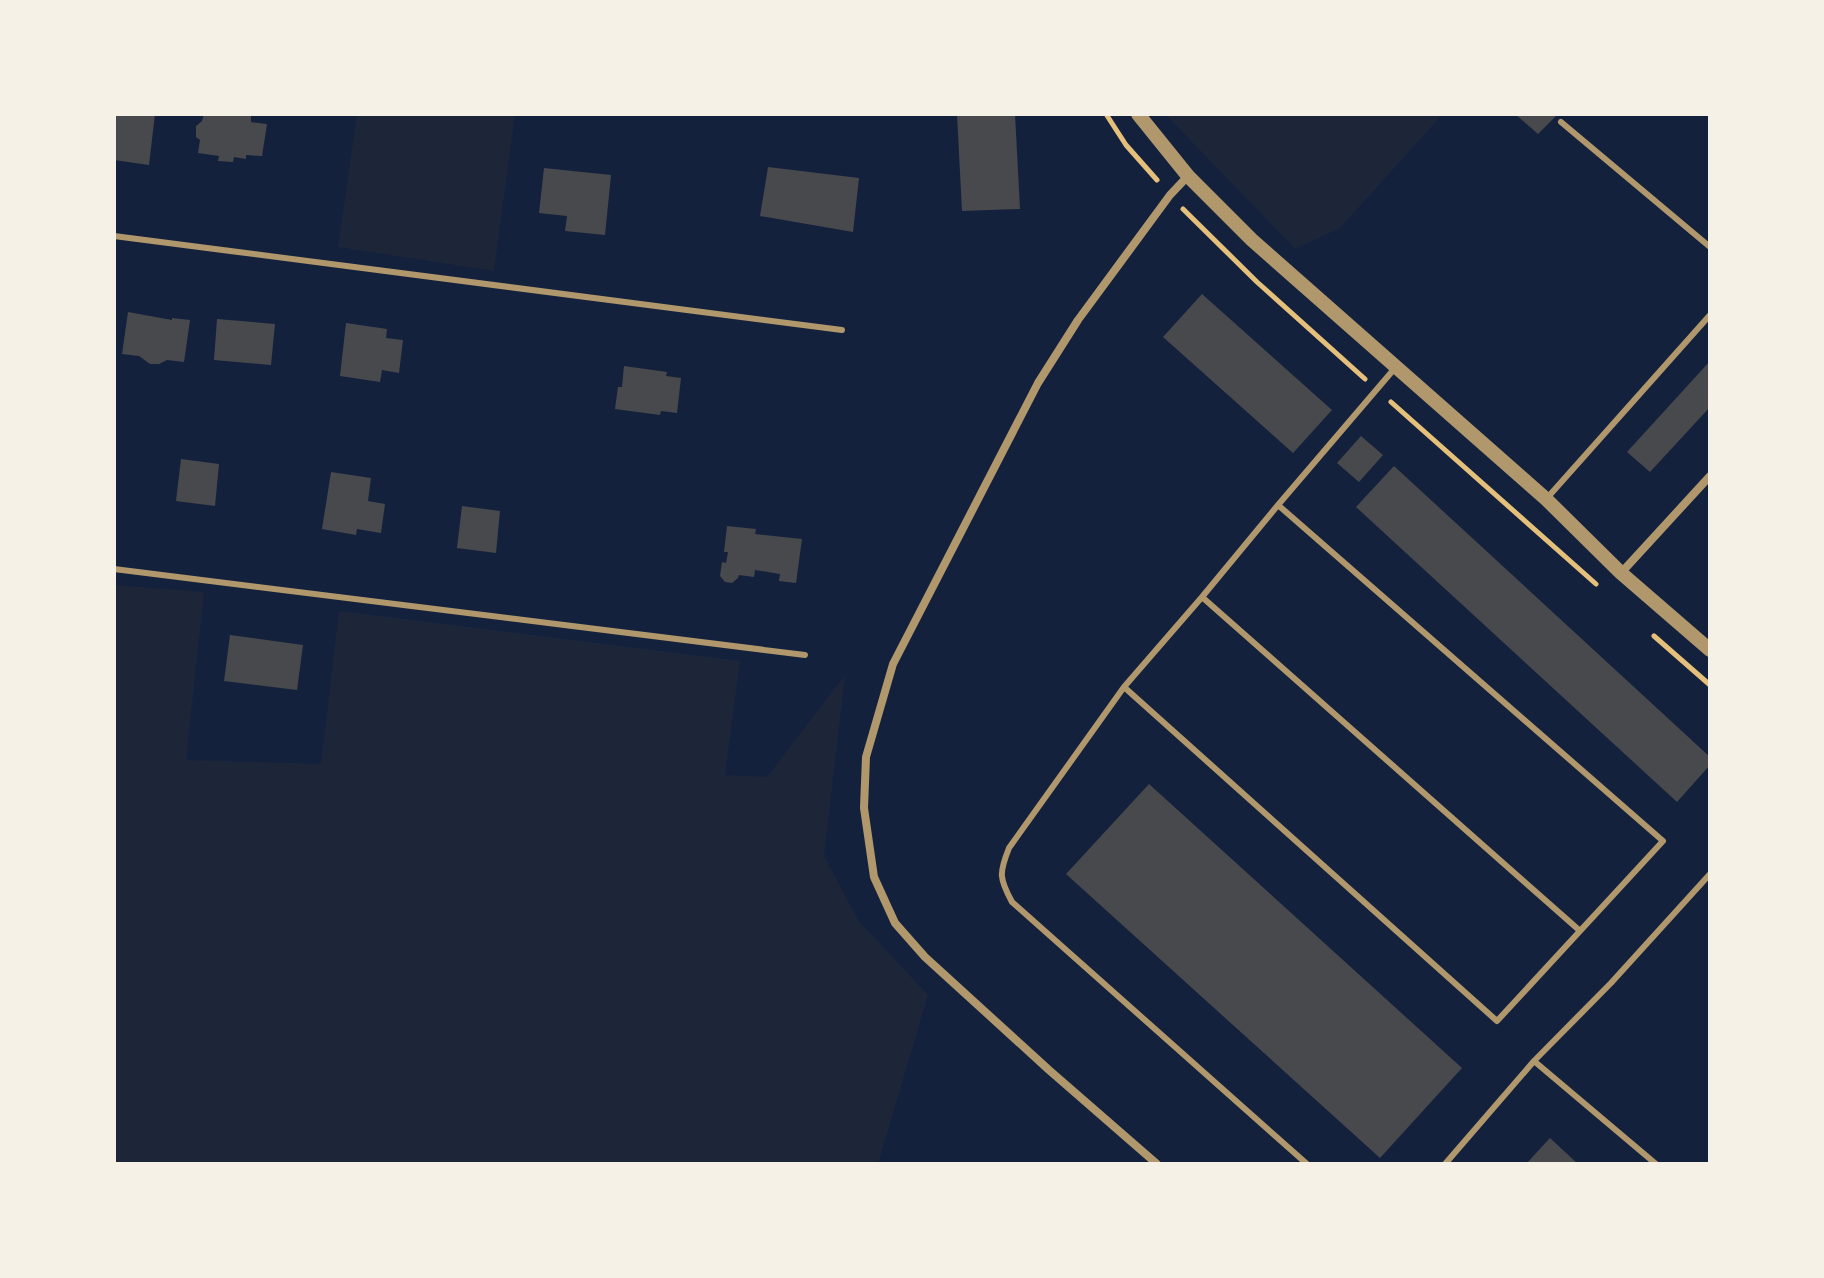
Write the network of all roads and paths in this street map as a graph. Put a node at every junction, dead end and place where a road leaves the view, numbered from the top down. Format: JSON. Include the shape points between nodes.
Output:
{"nodes":[{"id":1,"x":1106,"y":114,"type":"edge"},
{"id":2,"x":1138,"y":114,"type":"edge"},
{"id":3,"x":1561,"y":122,"type":"dead end"},
{"id":4,"x":1188,"y":176,"type":"junction"},
{"id":5,"x":1170,"y":195,"type":"junction"},
{"id":6,"x":114,"y":236,"type":"edge"},
{"id":7,"x":1710,"y":247,"type":"edge"},
{"id":8,"x":1710,"y":315,"type":"edge"},
{"id":9,"x":842,"y":330,"type":"dead end"},
{"id":10,"x":1397,"y":366,"type":"junction"},
{"id":11,"x":1377,"y":390,"type":"junction"},
{"id":12,"x":1710,"y":476,"type":"edge"},
{"id":13,"x":1546,"y":499,"type":"junction"},
{"id":14,"x":1278,"y":505,"type":"junction"},
{"id":15,"x":114,"y":569,"type":"edge"},
{"id":16,"x":1621,"y":573,"type":"junction"},
{"id":17,"x":1606,"y":593,"type":"dead end"},
{"id":18,"x":1202,"y":597,"type":"junction"},
{"id":19,"x":1652,"y":634,"type":"dead end"},
{"id":20,"x":1710,"y":650,"type":"edge"},
{"id":21,"x":805,"y":655,"type":"dead end"},
{"id":22,"x":1710,"y":685,"type":"edge"},
{"id":23,"x":1124,"y":687,"type":"junction"},
{"id":24,"x":1708,"y":879,"type":"edge"},
{"id":25,"x":1579,"y":930,"type":"junction"},
{"id":26,"x":1534,"y":1061,"type":"junction"},
{"id":27,"x":1157,"y":1164,"type":"edge"},
{"id":28,"x":1307,"y":1164,"type":"edge"},
{"id":29,"x":1445,"y":1164,"type":"edge"},
{"id":30,"x":1656,"y":1164,"type":"edge"}],
"edges":[{"from":1,"to":5,"type":"path"},
{"from":2,"to":4,"type":"street"},
{"from":3,"to":7,"type":"lane"},
{"from":4,"to":5,"type":"street"},
{"from":4,"to":10,"type":"street","via":[[1252,240]]},
{"from":5,"to":11,"type":"path"},
{"from":5,"to":27,"type":"street","via":[[1038,383],[893,664],[866,757],[864,808],[874,877],[895,923],[925,957]]},
{"from":6,"to":9,"type":"lane"},
{"from":8,"to":13,"type":"lane"},
{"from":10,"to":11,"type":"lane"},
{"from":10,"to":13,"type":"street"},
{"from":11,"to":14,"type":"lane"},
{"from":11,"to":17,"type":"path"},
{"from":12,"to":16,"type":"street"},
{"from":13,"to":16,"type":"street"},
{"from":14,"to":18,"type":"lane"},
{"from":14,"to":25,"type":"lane","via":[[1663,841]]},
{"from":15,"to":21,"type":"lane"},
{"from":16,"to":20,"type":"street"},
{"from":18,"to":23,"type":"lane"},
{"from":18,"to":25,"type":"lane"},
{"from":19,"to":22,"type":"path"},
{"from":23,"to":25,"type":"lane","via":[[1497,1021]]},
{"from":23,"to":28,"type":"lane","via":[[1009,848],[1002,883],[1012,902]]},
{"from":24,"to":26,"type":"lane"},
{"from":26,"to":29,"type":"lane"},
{"from":26,"to":30,"type":"lane"}]}
